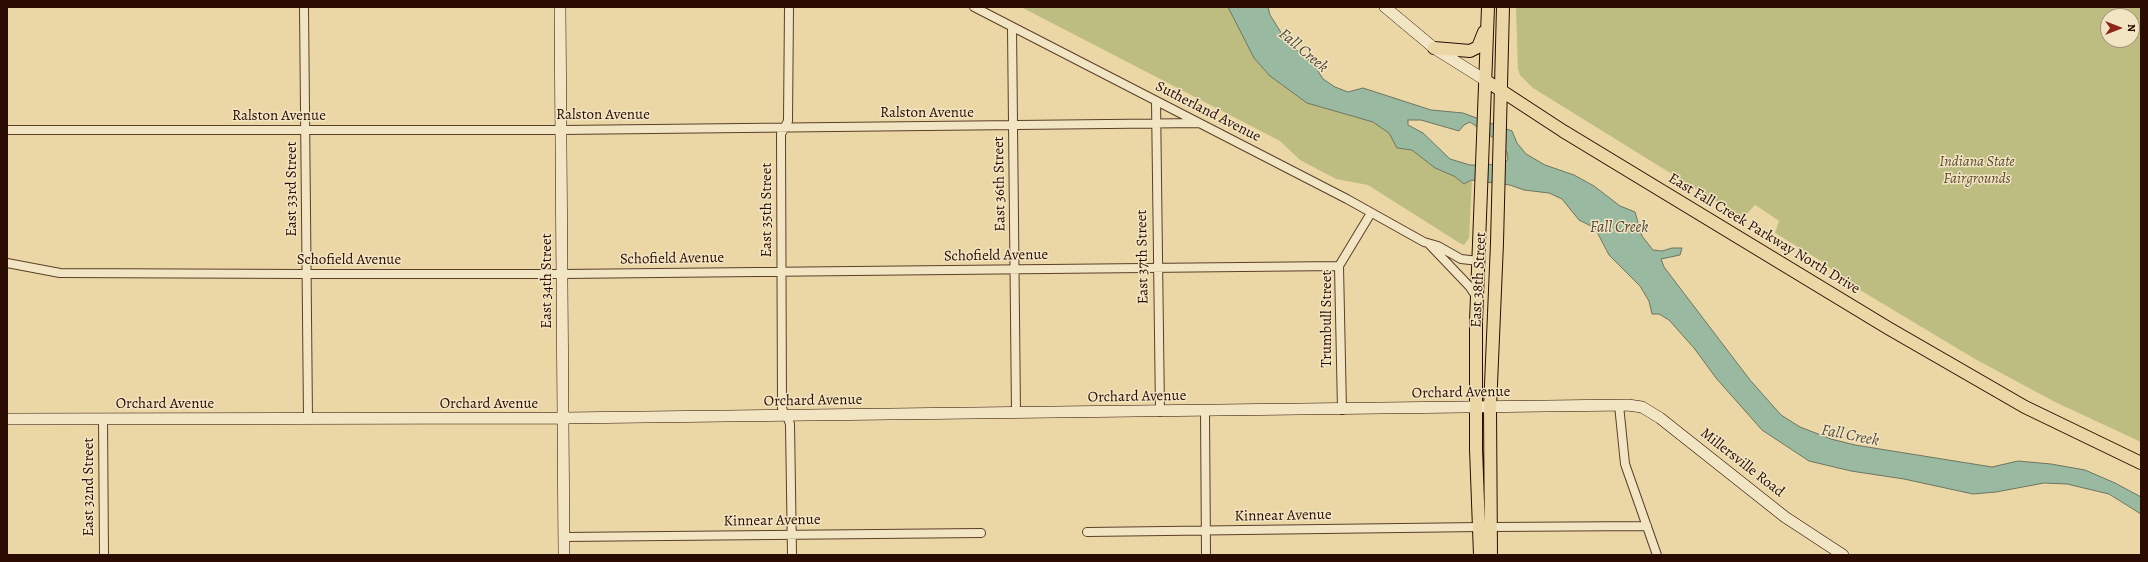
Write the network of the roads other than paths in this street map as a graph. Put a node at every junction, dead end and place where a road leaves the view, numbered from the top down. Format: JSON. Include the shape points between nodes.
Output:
{"nodes":[{"id":1,"x":304,"y":7,"type":"edge"},
{"id":2,"x":560,"y":7,"type":"edge"},
{"id":3,"x":789,"y":7,"type":"edge"},
{"id":4,"x":974,"y":7,"type":"edge"},
{"id":5,"x":1385,"y":7,"type":"edge"},
{"id":6,"x":1503,"y":7,"type":"edge"},
{"id":7,"x":1488,"y":11,"type":"edge"},
{"id":8,"x":1012,"y":26,"type":"junction"},
{"id":9,"x":1434,"y":48,"type":"junction"},
{"id":10,"x":1485,"y":80,"type":"junction"},
{"id":11,"x":1500,"y":90,"type":"junction"},
{"id":12,"x":1156,"y":101,"type":"junction"},
{"id":13,"x":1199,"y":123,"type":"junction"},
{"id":14,"x":1156,"y":124,"type":"junction"},
{"id":15,"x":1013,"y":126,"type":"junction"},
{"id":16,"x":784,"y":128,"type":"junction"},
{"id":17,"x":7,"y":130,"type":"edge"},
{"id":18,"x":305,"y":130,"type":"junction"},
{"id":19,"x":561,"y":130,"type":"junction"},
{"id":20,"x":1371,"y":213,"type":"junction"},
{"id":21,"x":1429,"y":244,"type":"junction"},
{"id":22,"x":1479,"y":261,"type":"junction"},
{"id":23,"x":7,"y":263,"type":"edge"},
{"id":24,"x":1339,"y":266,"type":"junction"},
{"id":25,"x":1157,"y":268,"type":"junction"},
{"id":26,"x":1014,"y":270,"type":"junction"},
{"id":27,"x":781,"y":272,"type":"junction"},
{"id":28,"x":306,"y":274,"type":"junction"},
{"id":29,"x":562,"y":274,"type":"junction"},
{"id":30,"x":1477,"y":298,"type":"junction"},
{"id":31,"x":1619,"y":405,"type":"junction"},
{"id":32,"x":1476,"y":408,"type":"junction"},
{"id":33,"x":1490,"y":408,"type":"junction"},
{"id":34,"x":1342,"y":410,"type":"junction"},
{"id":35,"x":1205,"y":411,"type":"junction"},
{"id":36,"x":1160,"y":412,"type":"junction"},
{"id":37,"x":1016,"y":413,"type":"junction"},
{"id":38,"x":786,"y":416,"type":"junction"},
{"id":39,"x":562,"y":418,"type":"junction"},
{"id":40,"x":7,"y":419,"type":"edge"},
{"id":41,"x":103,"y":419,"type":"junction"},
{"id":42,"x":308,"y":419,"type":"junction"},
{"id":43,"x":2141,"y":463,"type":"edge"},
{"id":44,"x":1647,"y":526,"type":"junction"},
{"id":45,"x":1486,"y":527,"type":"junction"},
{"id":46,"x":1206,"y":530,"type":"junction"},
{"id":47,"x":1087,"y":532,"type":"dead end"},
{"id":48,"x":981,"y":533,"type":"dead end"},
{"id":49,"x":792,"y":535,"type":"junction"},
{"id":50,"x":563,"y":537,"type":"junction"},
{"id":51,"x":104,"y":555,"type":"edge"},
{"id":52,"x":564,"y":555,"type":"edge"},
{"id":53,"x":792,"y":555,"type":"edge"},
{"id":54,"x":1206,"y":555,"type":"edge"},
{"id":55,"x":1480,"y":555,"type":"edge"},
{"id":56,"x":1492,"y":555,"type":"edge"},
{"id":57,"x":1657,"y":555,"type":"edge"},
{"id":58,"x":1843,"y":555,"type":"edge"}],
"edges":[{"from":1,"to":18,"type":"street","name":"East 33rd Street"},
{"from":2,"to":19,"type":"street","name":"East 34th Street"},
{"from":3,"to":16,"type":"street","name":"East 35th Street","via":[[788,121]]},
{"from":4,"to":8,"type":"street","name":"Sutherland Avenue"},
{"from":5,"to":9,"type":"street","name":"East Fall Creek Parkway North Drive"},
{"from":6,"to":11,"type":"main road","name":"East 38th Street"},
{"from":7,"to":9,"type":"main road","via":[[1484,35],[1478,47],[1466,52]]},
{"from":7,"to":10,"type":"main road","name":"East 38th Street"},
{"from":8,"to":12,"type":"street","name":"Sutherland Avenue"},
{"from":8,"to":15,"type":"street","name":"East 36th Street"},
{"from":9,"to":10,"type":"street","name":"East Fall Creek Parkway North Drive"},
{"from":10,"to":11,"type":"main road","name":"East Fall Creek Parkway North Drive"},
{"from":10,"to":22,"type":"main road","name":"East 38th Street"},
{"from":11,"to":33,"type":"main road","name":"East 38th Street"},
{"from":11,"to":43,"type":"main road","name":"East Fall Creek Parkway North Drive","via":[[1563,131],[1895,332],[2026,407]]},
{"from":12,"to":13,"type":"street","name":"Sutherland Avenue"},
{"from":12,"to":14,"type":"street","name":"East 37th Street"},
{"from":13,"to":14,"type":"street","name":"Ralston Avenue"},
{"from":13,"to":20,"type":"street","name":"Sutherland Avenue"},
{"from":14,"to":15,"type":"street","name":"Ralston Avenue"},
{"from":14,"to":25,"type":"street","name":"East 37th Street"},
{"from":15,"to":16,"type":"street","name":"Ralston Avenue"},
{"from":15,"to":26,"type":"street","name":"East 36th Street"},
{"from":16,"to":19,"type":"street","name":"Ralston Avenue"},
{"from":16,"to":27,"type":"street","name":"East 35th Street","via":[[780,134]]},
{"from":17,"to":18,"type":"street","name":"Ralston Avenue"},
{"from":18,"to":19,"type":"street","name":"Ralston Avenue"},
{"from":18,"to":28,"type":"street","name":"East 33rd Street"},
{"from":19,"to":29,"type":"street","name":"East 34th Street"},
{"from":20,"to":21,"type":"street","name":"Sutherland Avenue"},
{"from":20,"to":24,"type":"street","name":"Trumbull Street"},
{"from":21,"to":22,"type":"street","name":"Sutherland Avenue","via":[[1438,246],[1461,259]]},
{"from":21,"to":30,"type":"street","name":"Sutherland Avenue","via":[[1470,287]]},
{"from":22,"to":30,"type":"main road","name":"East 38th Street"},
{"from":23,"to":28,"type":"street","name":"Schofield Avenue","via":[[60,273]]},
{"from":24,"to":25,"type":"street","name":"Schofield Avenue"},
{"from":24,"to":34,"type":"street","name":"Trumbull Street"},
{"from":25,"to":26,"type":"street","name":"Schofield Avenue"},
{"from":25,"to":36,"type":"street","name":"East 37th Street"},
{"from":26,"to":27,"type":"street","name":"Schofield Avenue"},
{"from":26,"to":37,"type":"street","name":"East 36th Street"},
{"from":27,"to":29,"type":"street","name":"Schofield Avenue"},
{"from":27,"to":38,"type":"street","name":"East 35th Street","via":[[782,408]]},
{"from":28,"to":29,"type":"street","name":"Schofield Avenue"},
{"from":28,"to":42,"type":"street","name":"East 33rd Street"},
{"from":29,"to":39,"type":"street","name":"East 34th Street"},
{"from":30,"to":32,"type":"main road","name":"East 38th Street"},
{"from":31,"to":33,"type":"street","name":"Orchard Avenue"},
{"from":31,"to":44,"type":"street","via":[[1626,464]]},
{"from":31,"to":58,"type":"street","name":"Millersville Road","via":[[1635,406],[1655,414],[1785,517]]},
{"from":32,"to":33,"type":"street","name":"Orchard Avenue"},
{"from":32,"to":34,"type":"street","name":"Orchard Avenue"},
{"from":32,"to":45,"type":"main road","name":"East 38th Street","via":[[1476,449]]},
{"from":33,"to":45,"type":"main road","name":"East 38th Street"},
{"from":34,"to":35,"type":"street","name":"Orchard Avenue"},
{"from":35,"to":36,"type":"street","name":"Orchard Avenue"},
{"from":35,"to":46,"type":"street"},
{"from":36,"to":37,"type":"street","name":"Orchard Avenue"},
{"from":37,"to":38,"type":"street","name":"Orchard Avenue"},
{"from":38,"to":39,"type":"street","name":"Orchard Avenue"},
{"from":38,"to":49,"type":"street","name":"East 35th Street","via":[[790,424]]},
{"from":39,"to":42,"type":"street","name":"Orchard Avenue"},
{"from":39,"to":50,"type":"street","name":"East 34th Street"},
{"from":40,"to":41,"type":"street","name":"Orchard Avenue"},
{"from":41,"to":42,"type":"street","name":"Orchard Avenue"},
{"from":41,"to":51,"type":"street","name":"East 32nd Street"},
{"from":44,"to":45,"type":"street","name":"Kinnear Avenue"},
{"from":44,"to":57,"type":"street"},
{"from":45,"to":46,"type":"street","name":"Kinnear Avenue"},
{"from":45,"to":55,"type":"main road","name":"East 38th Street"},
{"from":45,"to":56,"type":"main road","name":"East 38th Street"},
{"from":46,"to":47,"type":"street","name":"Kinnear Avenue"},
{"from":46,"to":54,"type":"street"},
{"from":48,"to":49,"type":"street","name":"Kinnear Avenue"},
{"from":49,"to":50,"type":"street","name":"Kinnear Avenue"},
{"from":49,"to":53,"type":"street","name":"East 35th Street"},
{"from":50,"to":52,"type":"street","name":"East 34th Street"}]}
